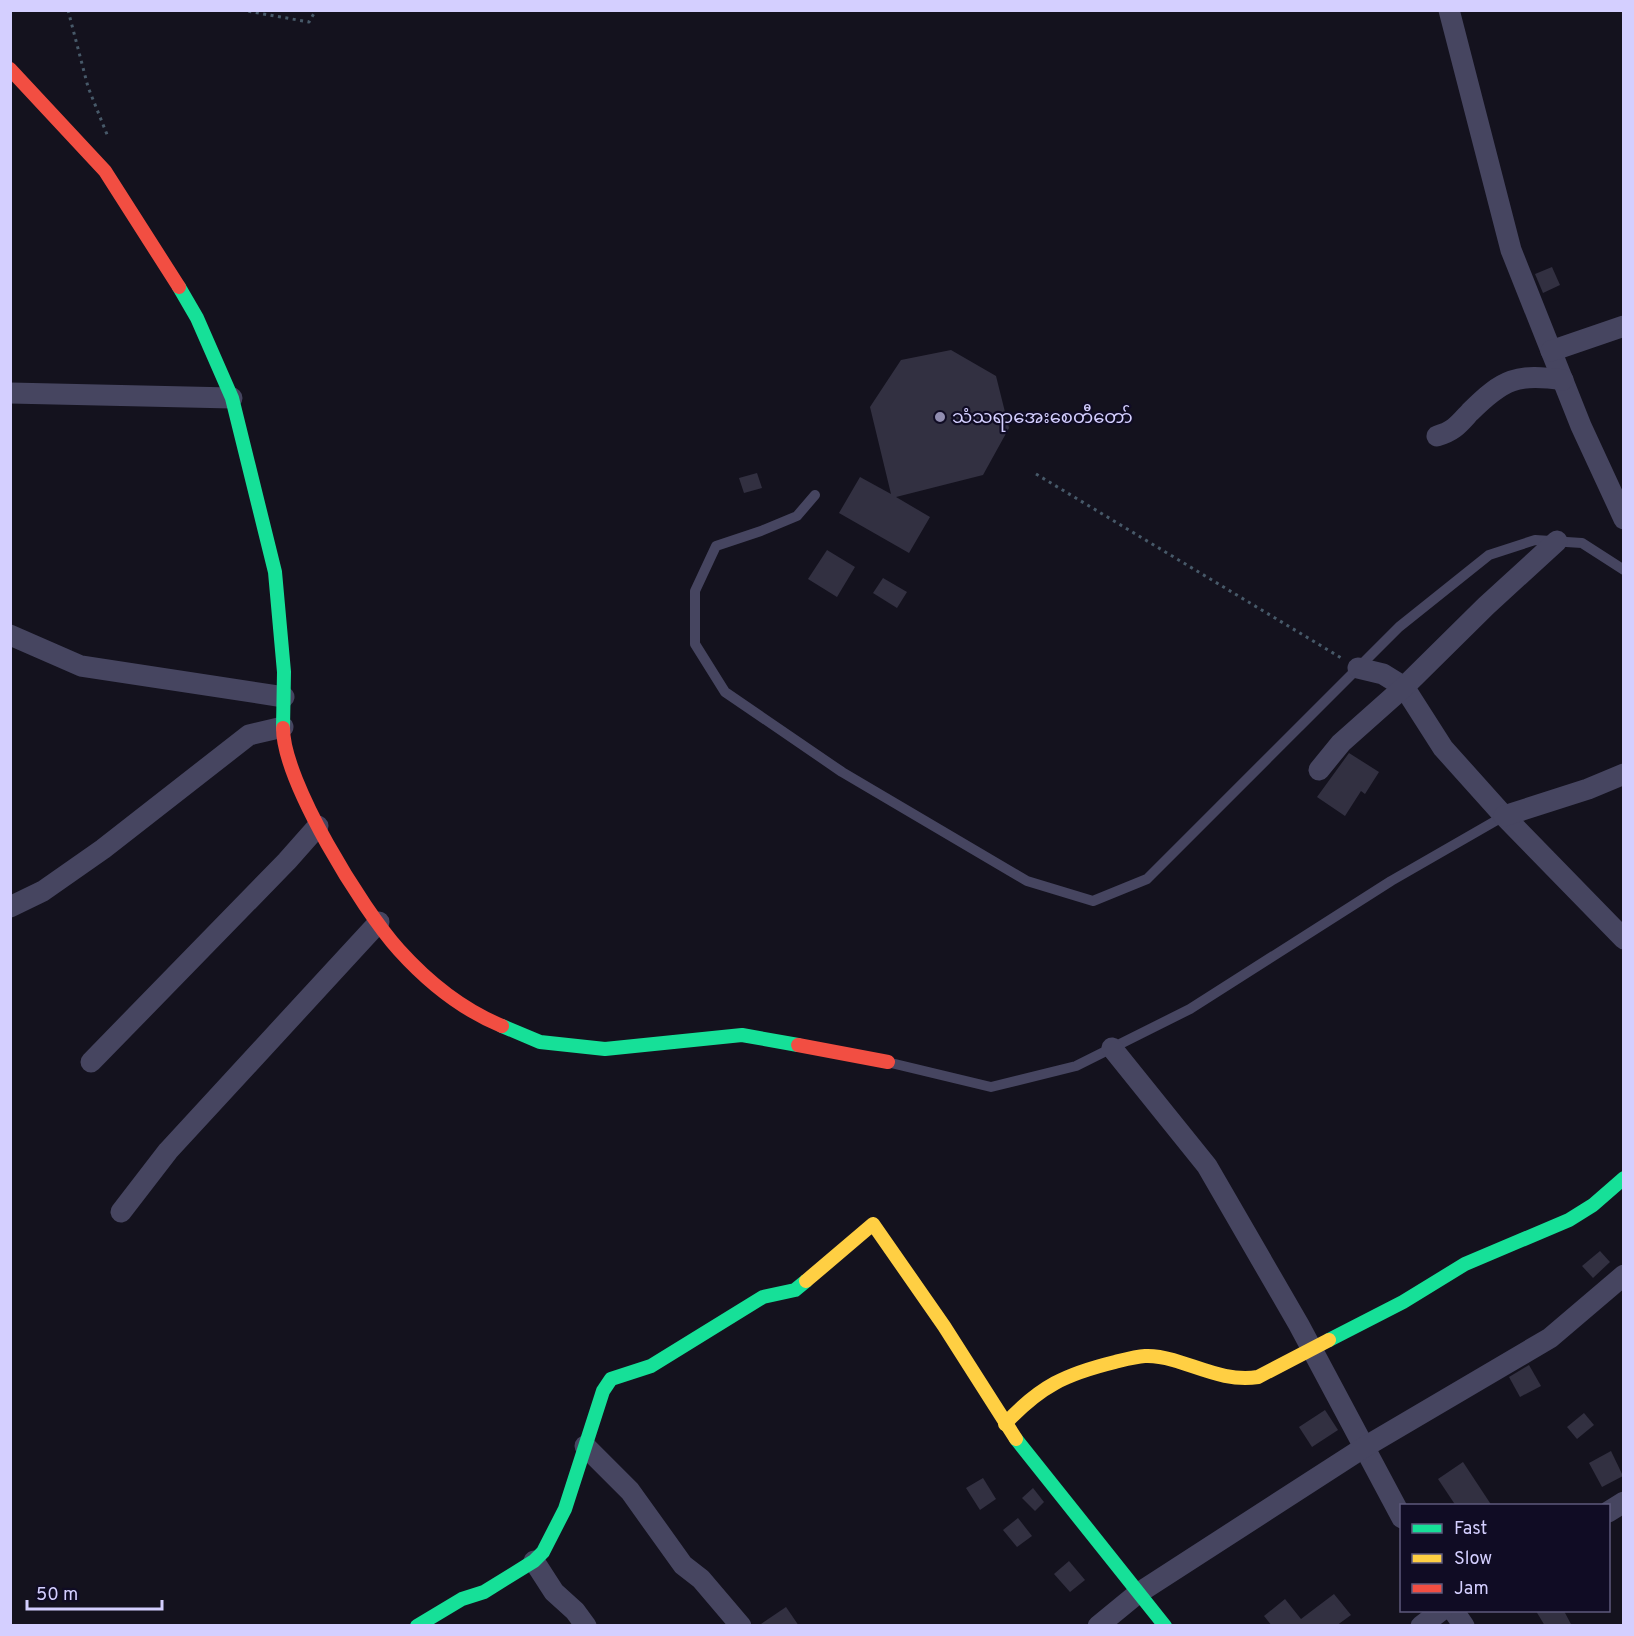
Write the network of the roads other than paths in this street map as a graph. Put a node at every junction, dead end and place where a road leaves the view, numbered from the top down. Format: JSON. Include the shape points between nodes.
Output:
{"nodes":[{"id":1,"x":1449,"y":10,"type":"edge"},
{"id":2,"x":10,"y":69,"type":"edge"},
{"id":3,"x":1623,"y":326,"type":"edge"},
{"id":4,"x":1551,"y":351,"type":"junction"},
{"id":5,"x":1563,"y":381,"type":"junction"},
{"id":6,"x":10,"y":393,"type":"edge"},
{"id":7,"x":232,"y":398,"type":"junction"},
{"id":8,"x":1437,"y":436,"type":"dead end"},
{"id":9,"x":815,"y":495,"type":"dead end"},
{"id":10,"x":1623,"y":519,"type":"edge"},
{"id":11,"x":1557,"y":541,"type":"junction"},
{"id":12,"x":1623,"y":570,"type":"edge"},
{"id":13,"x":10,"y":634,"type":"edge"},
{"id":14,"x":1358,"y":668,"type":"junction"},
{"id":15,"x":1404,"y":687,"type":"junction"},
{"id":16,"x":284,"y":697,"type":"junction"},
{"id":17,"x":283,"y":727,"type":"junction"},
{"id":18,"x":1319,"y":770,"type":"dead end"},
{"id":19,"x":1623,"y":774,"type":"edge"},
{"id":20,"x":1504,"y":816,"type":"junction"},
{"id":21,"x":318,"y":826,"type":"junction"},
{"id":22,"x":10,"y":907,"type":"edge"},
{"id":23,"x":379,"y":922,"type":"junction"},
{"id":24,"x":1623,"y":939,"type":"edge"},
{"id":25,"x":1112,"y":1048,"type":"junction"},
{"id":26,"x":92,"y":1062,"type":"dead end"},
{"id":27,"x":888,"y":1062,"type":"joint"},
{"id":28,"x":1623,"y":1178,"type":"edge"},
{"id":29,"x":122,"y":1212,"type":"dead end"},
{"id":30,"x":1623,"y":1275,"type":"edge"},
{"id":31,"x":1311,"y":1348,"type":"junction"},
{"id":32,"x":1005,"y":1424,"type":"junction"},
{"id":33,"x":585,"y":1446,"type":"junction"},
{"id":34,"x":1363,"y":1448,"type":"junction"},
{"id":35,"x":1623,"y":1502,"type":"edge"},
{"id":36,"x":1610,"y":1511,"type":"edge"},
{"id":37,"x":1400,"y":1516,"type":"edge"},
{"id":38,"x":534,"y":1561,"type":"junction"},
{"id":39,"x":1137,"y":1594,"type":"junction"},
{"id":40,"x":1441,"y":1612,"type":"edge"},
{"id":41,"x":1454,"y":1612,"type":"edge"},
{"id":42,"x":417,"y":1626,"type":"edge"},
{"id":43,"x":586,"y":1626,"type":"edge"},
{"id":44,"x":741,"y":1626,"type":"edge"},
{"id":45,"x":1098,"y":1626,"type":"edge"},
{"id":46,"x":1165,"y":1626,"type":"edge"},
{"id":47,"x":1421,"y":1626,"type":"edge"},
{"id":48,"x":1464,"y":1626,"type":"edge"}],
"edges":[{"from":1,"to":4,"type":"street","via":[[1510,250]]},
{"from":2,"to":7,"type":"street","via":[[105,171],[197,318]]},
{"from":3,"to":4,"type":"street"},
{"from":4,"to":5,"type":"street"},
{"from":5,"to":8,"type":"street","via":[[1531,375],[1498,386],[1453,432]]},
{"from":5,"to":10,"type":"street"},
{"from":6,"to":7,"type":"street"},
{"from":7,"to":16,"type":"street","via":[[275,572]]},
{"from":9,"to":14,"type":"lane","via":[[797,516],[716,546],[695,591],[694,644],[725,692],[842,772],[1027,881],[1093,901],[1148,879]]},
{"from":11,"to":12,"type":"lane","via":[[1582,543]]},
{"from":11,"to":14,"type":"lane","via":[[1535,540],[1489,555],[1399,627]]},
{"from":11,"to":15,"type":"street"},
{"from":13,"to":16,"type":"street","via":[[81,666]]},
{"from":14,"to":15,"type":"street","via":[[1383,674]]},
{"from":15,"to":18,"type":"street","via":[[1341,742]]},
{"from":15,"to":20,"type":"street","via":[[1443,748]]},
{"from":16,"to":17,"type":"street"},
{"from":17,"to":21,"type":"street","via":[[283,745],[305,804]]},
{"from":17,"to":22,"type":"street","via":[[249,735],[103,849],[43,891]]},
{"from":19,"to":20,"type":"street"},
{"from":20,"to":24,"type":"street"},
{"from":20,"to":25,"type":"lane","via":[[1391,881],[1190,1009]]},
{"from":21,"to":23,"type":"street"},
{"from":21,"to":26,"type":"street"},
{"from":23,"to":27,"type":"street","via":[[398,949],[436,986],[489,1021],[540,1042],[605,1049],[742,1035]]},
{"from":23,"to":29,"type":"street","via":[[168,1151]]},
{"from":25,"to":27,"type":"lane","via":[[1076,1066],[991,1087]]},
{"from":25,"to":31,"type":"street","via":[[1207,1166]]},
{"from":28,"to":31,"type":"street","via":[[1569,1220],[1465,1264],[1403,1302]]},
{"from":30,"to":34,"type":"street","via":[[1550,1338]]},
{"from":31,"to":32,"type":"street","via":[[1242,1382],[1158,1356],[1134,1355],[1116,1362],[1091,1364],[1067,1373],[1029,1399]]},
{"from":31,"to":34,"type":"street"},
{"from":32,"to":33,"type":"street","via":[[944,1326],[873,1224],[795,1290],[763,1297],[651,1366],[611,1379],[603,1390]]},
{"from":32,"to":39,"type":"street"},
{"from":33,"to":38,"type":"street","via":[[565,1509],[543,1552]]},
{"from":33,"to":44,"type":"street","via":[[630,1491],[683,1565],[701,1579]]},
{"from":34,"to":37,"type":"street"},
{"from":34,"to":39,"type":"street"},
{"from":35,"to":36,"type":"street"},
{"from":38,"to":42,"type":"street"},
{"from":38,"to":43,"type":"street","via":[[554,1592]]},
{"from":39,"to":45,"type":"street"},
{"from":39,"to":46,"type":"street"},
{"from":40,"to":47,"type":"street"},
{"from":41,"to":48,"type":"street"}]}
